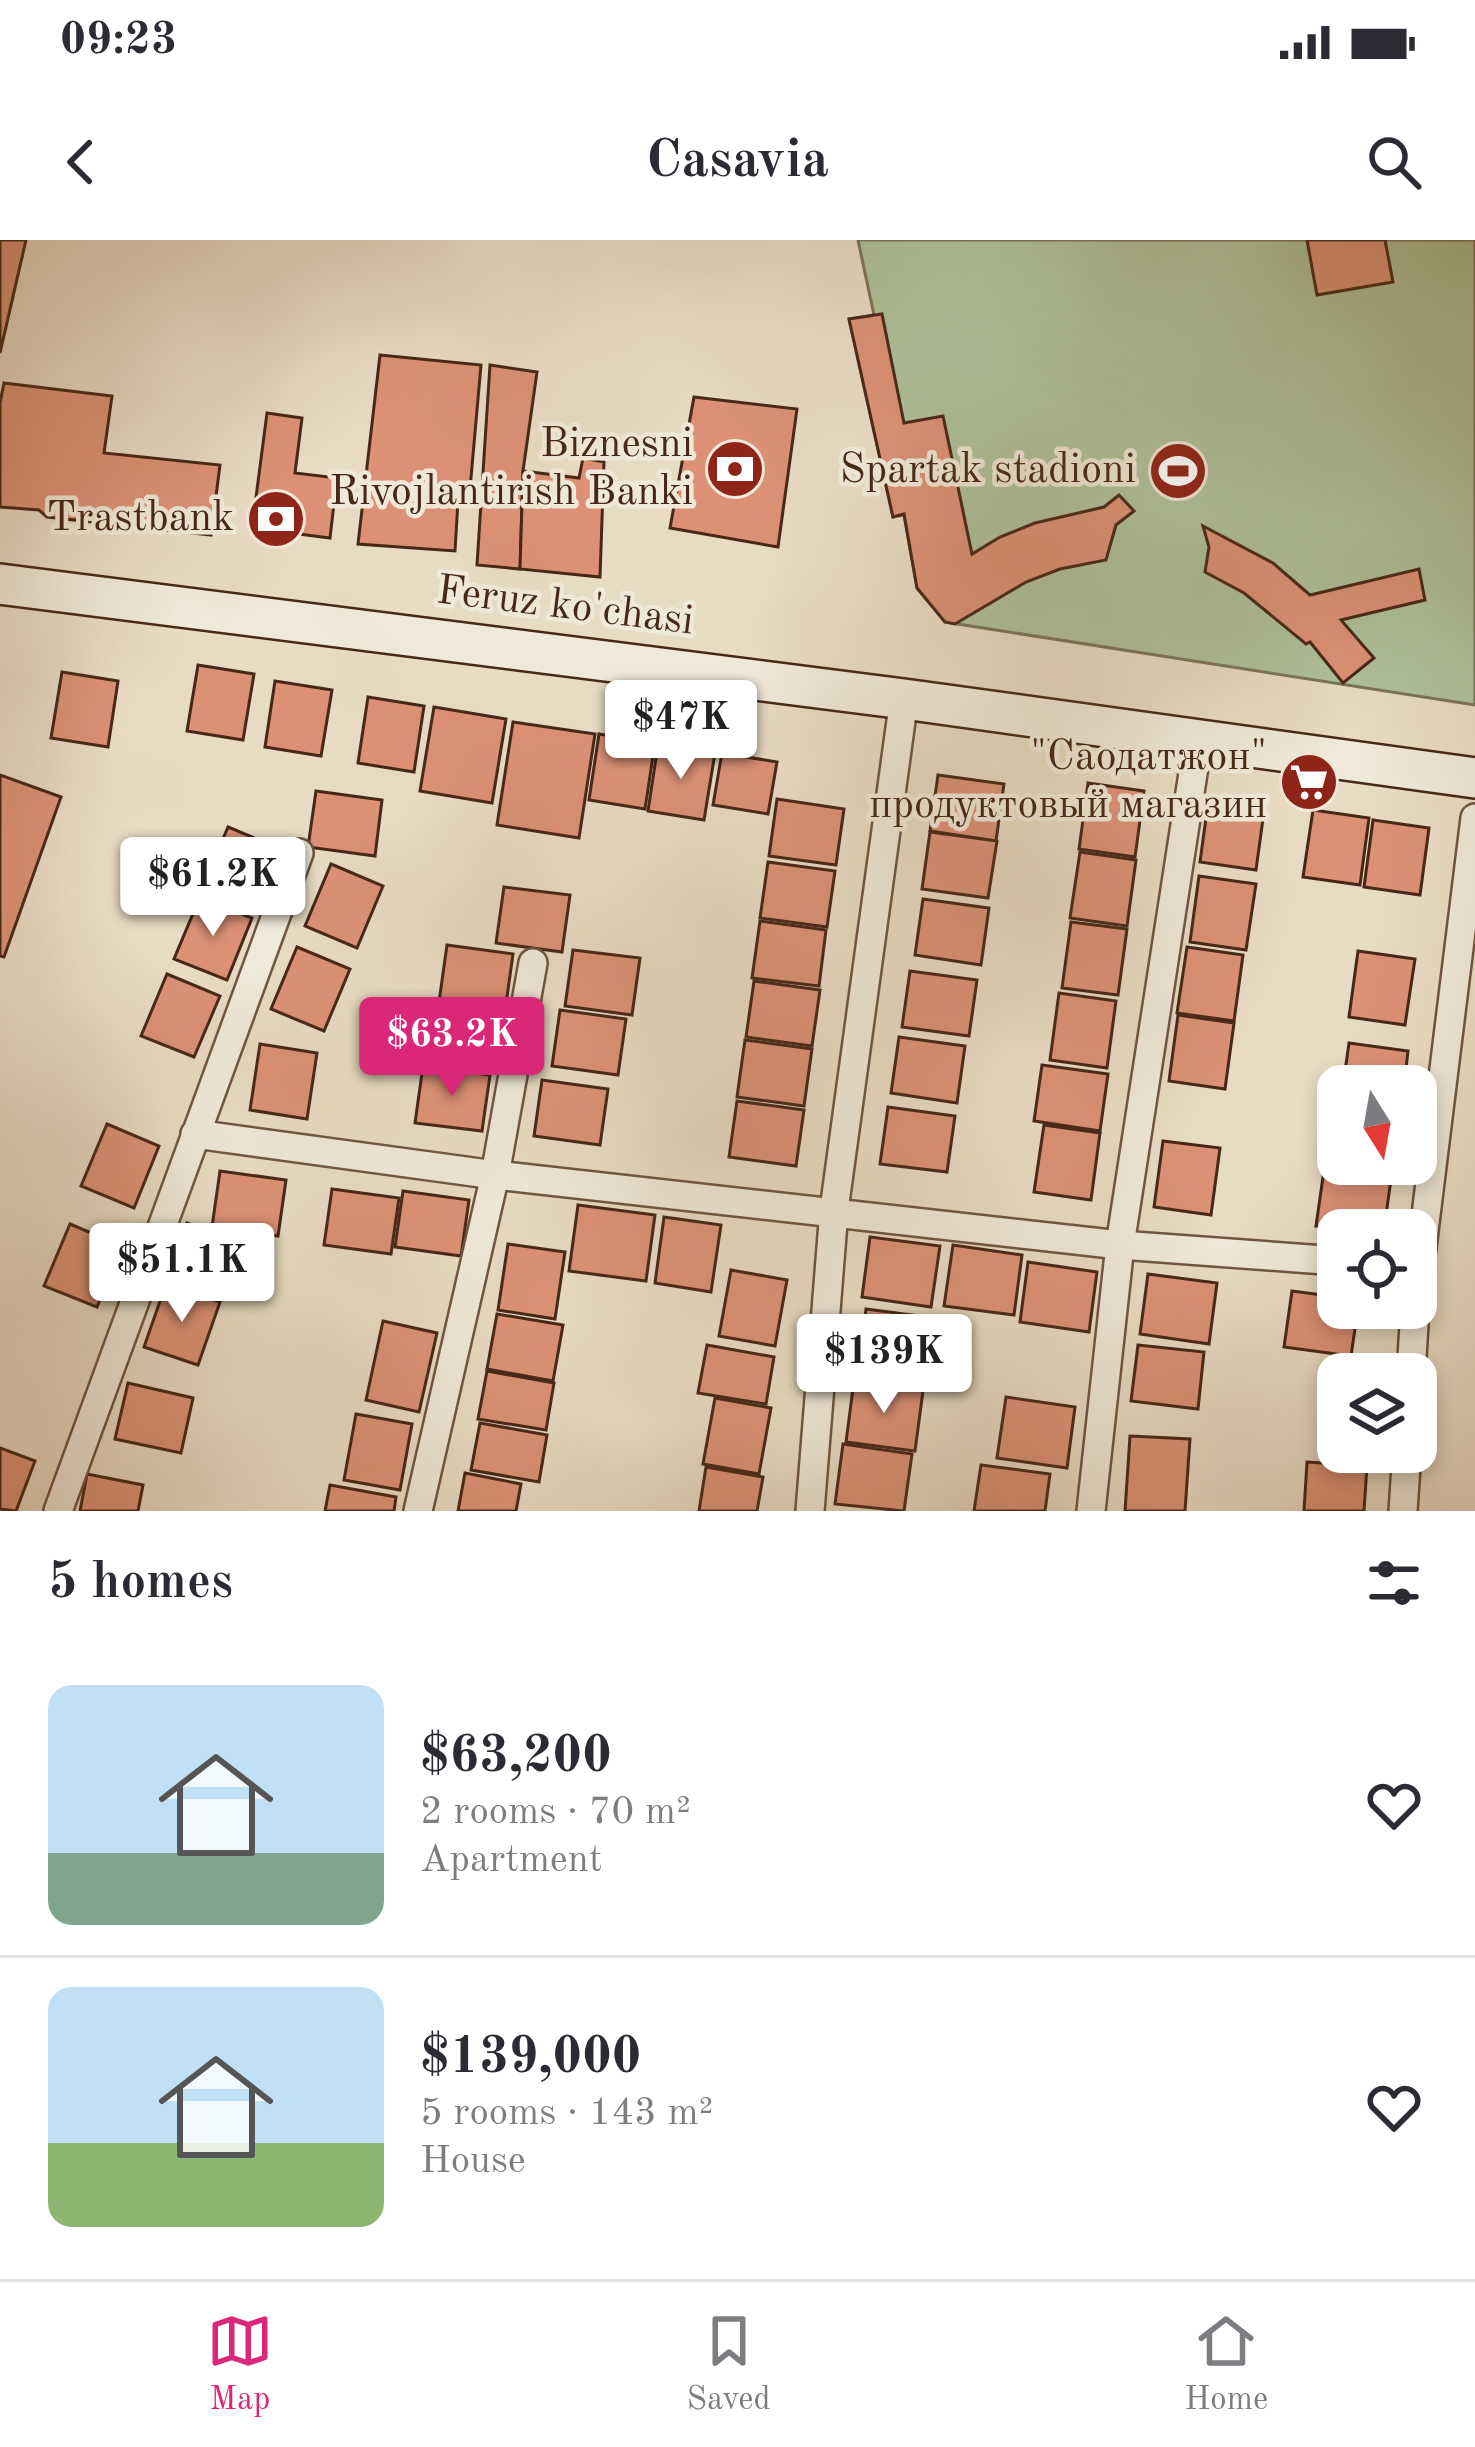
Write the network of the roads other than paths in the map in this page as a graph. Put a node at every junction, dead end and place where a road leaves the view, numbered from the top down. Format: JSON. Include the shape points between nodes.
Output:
{"nodes":[{"id":1,"x":0,"y":584,"type":"edge"},
{"id":2,"x":904,"y":699,"type":"junction"},
{"id":3,"x":1198,"y":741,"type":"junction"},
{"id":4,"x":1475,"y":778,"type":"edge"},
{"id":5,"x":1475,"y":818,"type":"edge"},
{"id":6,"x":298,"y":854,"type":"dead end"},
{"id":7,"x":533,"y":963,"type":"dead end"},
{"id":8,"x":195,"y":1134,"type":"junction"},
{"id":9,"x":495,"y":1175,"type":"junction"},
{"id":10,"x":1424,"y":1209,"type":"edge"},
{"id":11,"x":833,"y":1210,"type":"junction"},
{"id":12,"x":1120,"y":1245,"type":"junction"},
{"id":13,"x":1317,"y":1259,"type":"edge"},
{"id":14,"x":1406,"y":1473,"type":"edge"},
{"id":15,"x":58,"y":1511,"type":"edge"},
{"id":16,"x":418,"y":1511,"type":"edge"},
{"id":17,"x":809,"y":1511,"type":"edge"},
{"id":18,"x":1091,"y":1511,"type":"edge"},
{"id":19,"x":1403,"y":1511,"type":"edge"}],
"edges":[{"from":1,"to":2,"type":"main road","name":"Feruz ko'chasi"},
{"from":2,"to":3,"type":"main road","name":"Feruz ko'chasi"},
{"from":2,"to":11,"type":"street"},
{"from":3,"to":4,"type":"main road","name":"Feruz ko'chasi"},
{"from":3,"to":12,"type":"street"},
{"from":5,"to":10,"type":"street"},
{"from":6,"to":8,"type":"street"},
{"from":7,"to":9,"type":"street"},
{"from":8,"to":9,"type":"street"},
{"from":8,"to":15,"type":"street"},
{"from":9,"to":11,"type":"street"},
{"from":9,"to":16,"type":"street"},
{"from":11,"to":12,"type":"street"},
{"from":11,"to":17,"type":"street"},
{"from":12,"to":13,"type":"street"},
{"from":12,"to":18,"type":"street"},
{"from":14,"to":19,"type":"street"}]}
